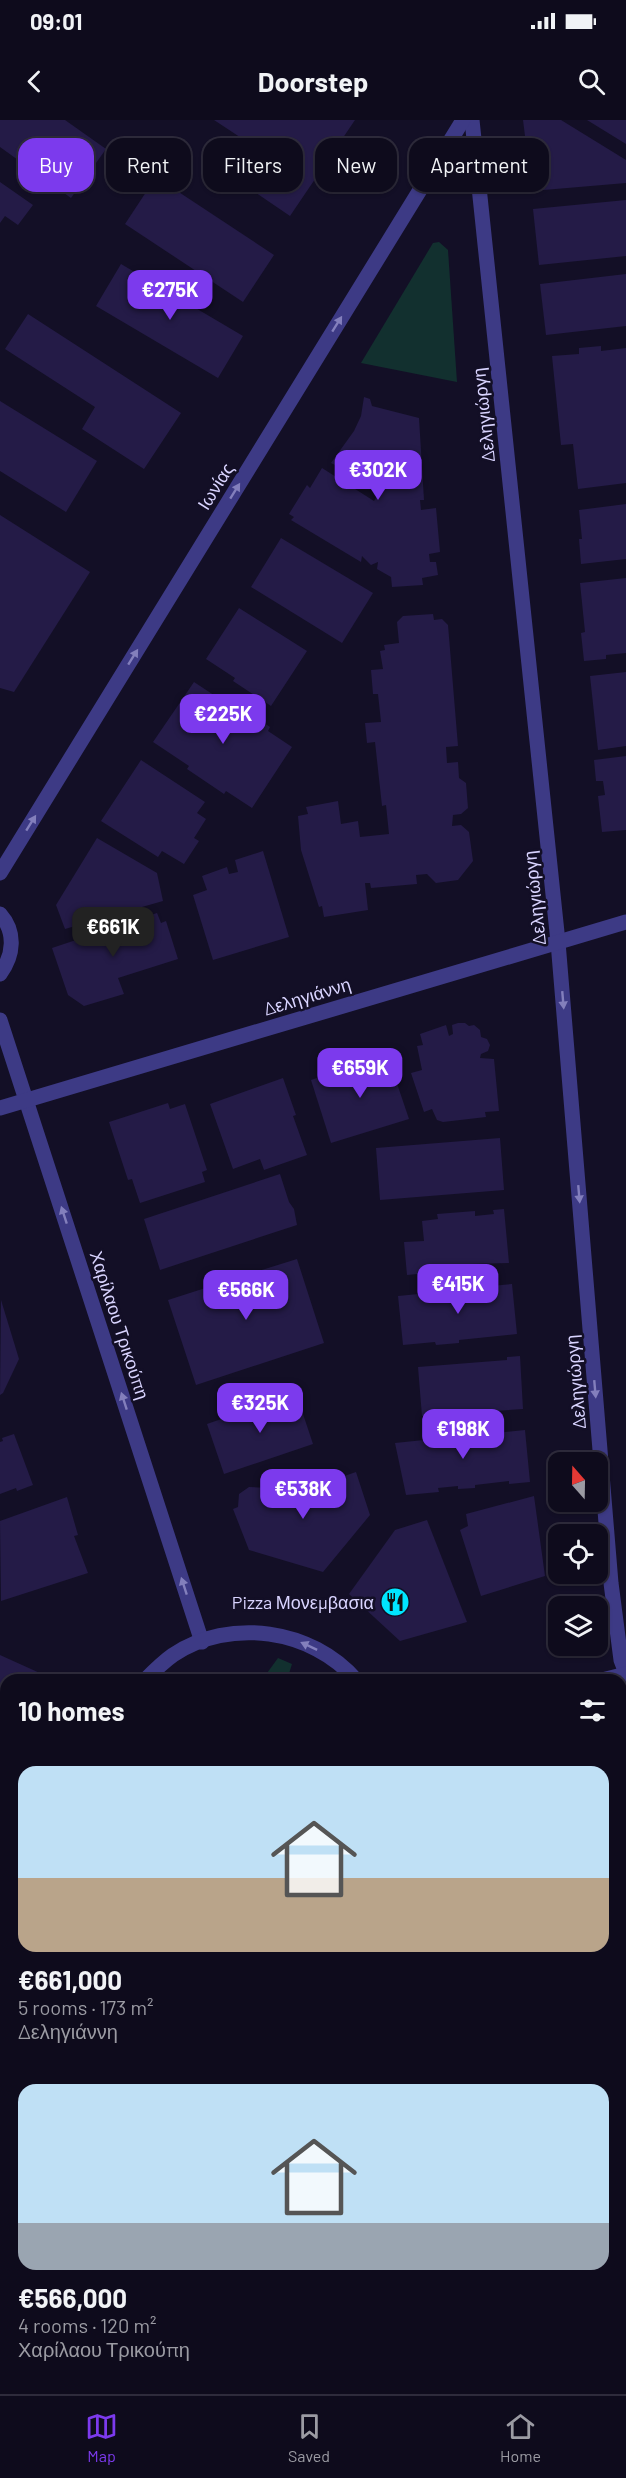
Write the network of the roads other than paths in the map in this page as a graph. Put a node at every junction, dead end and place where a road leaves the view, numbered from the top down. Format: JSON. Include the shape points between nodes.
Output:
{"nodes":[{"id":1,"x":463,"y":120,"type":"edge"},
{"id":2,"x":472,"y":120,"type":"edge"},
{"id":3,"x":0,"y":873,"type":"edge"},
{"id":4,"x":0,"y":914,"type":"edge"},
{"id":5,"x":626,"y":921,"type":"edge"},
{"id":6,"x":558,"y":942,"type":"junction"},
{"id":7,"x":0,"y":974,"type":"edge"},
{"id":8,"x":0,"y":1020,"type":"edge"},
{"id":9,"x":27,"y":1100,"type":"junction"},
{"id":10,"x":0,"y":1108,"type":"edge"},
{"id":11,"x":202,"y":1642,"type":"junction"},
{"id":12,"x":626,"y":1673,"type":"edge"},
{"id":13,"x":152,"y":1674,"type":"edge"},
{"id":14,"x":350,"y":1674,"type":"edge"}],
"edges":[{"from":3,"to":1,"type":"street","name":"Ιωνίας","one_way":true},
{"from":2,"to":6,"type":"street","name":"Δεληγιώργη"},
{"from":4,"to":7,"type":"street","via":[[9,928],[11,941],[10,954]]},
{"from":5,"to":6,"type":"street","name":"Δεληγιάννη"},
{"from":6,"to":9,"type":"street","name":"Δεληγιάννη"},
{"from":6,"to":12,"type":"street","name":"Δεληγιώργη","one_way":true,"via":[[611,1583]]},
{"from":8,"to":9,"type":"street","name":"Χαρίλαου Τρικούπη"},
{"from":9,"to":10,"type":"street","name":"Δεληγιάννη"},
{"from":11,"to":9,"type":"street","name":"Χαρίλαου Τρικούπη","one_way":true},
{"from":11,"to":13,"type":"street","via":[[174,1655]]},
{"from":14,"to":11,"type":"street","one_way":true,"via":[[322,1652],[286,1637],[249,1632]]}]}
